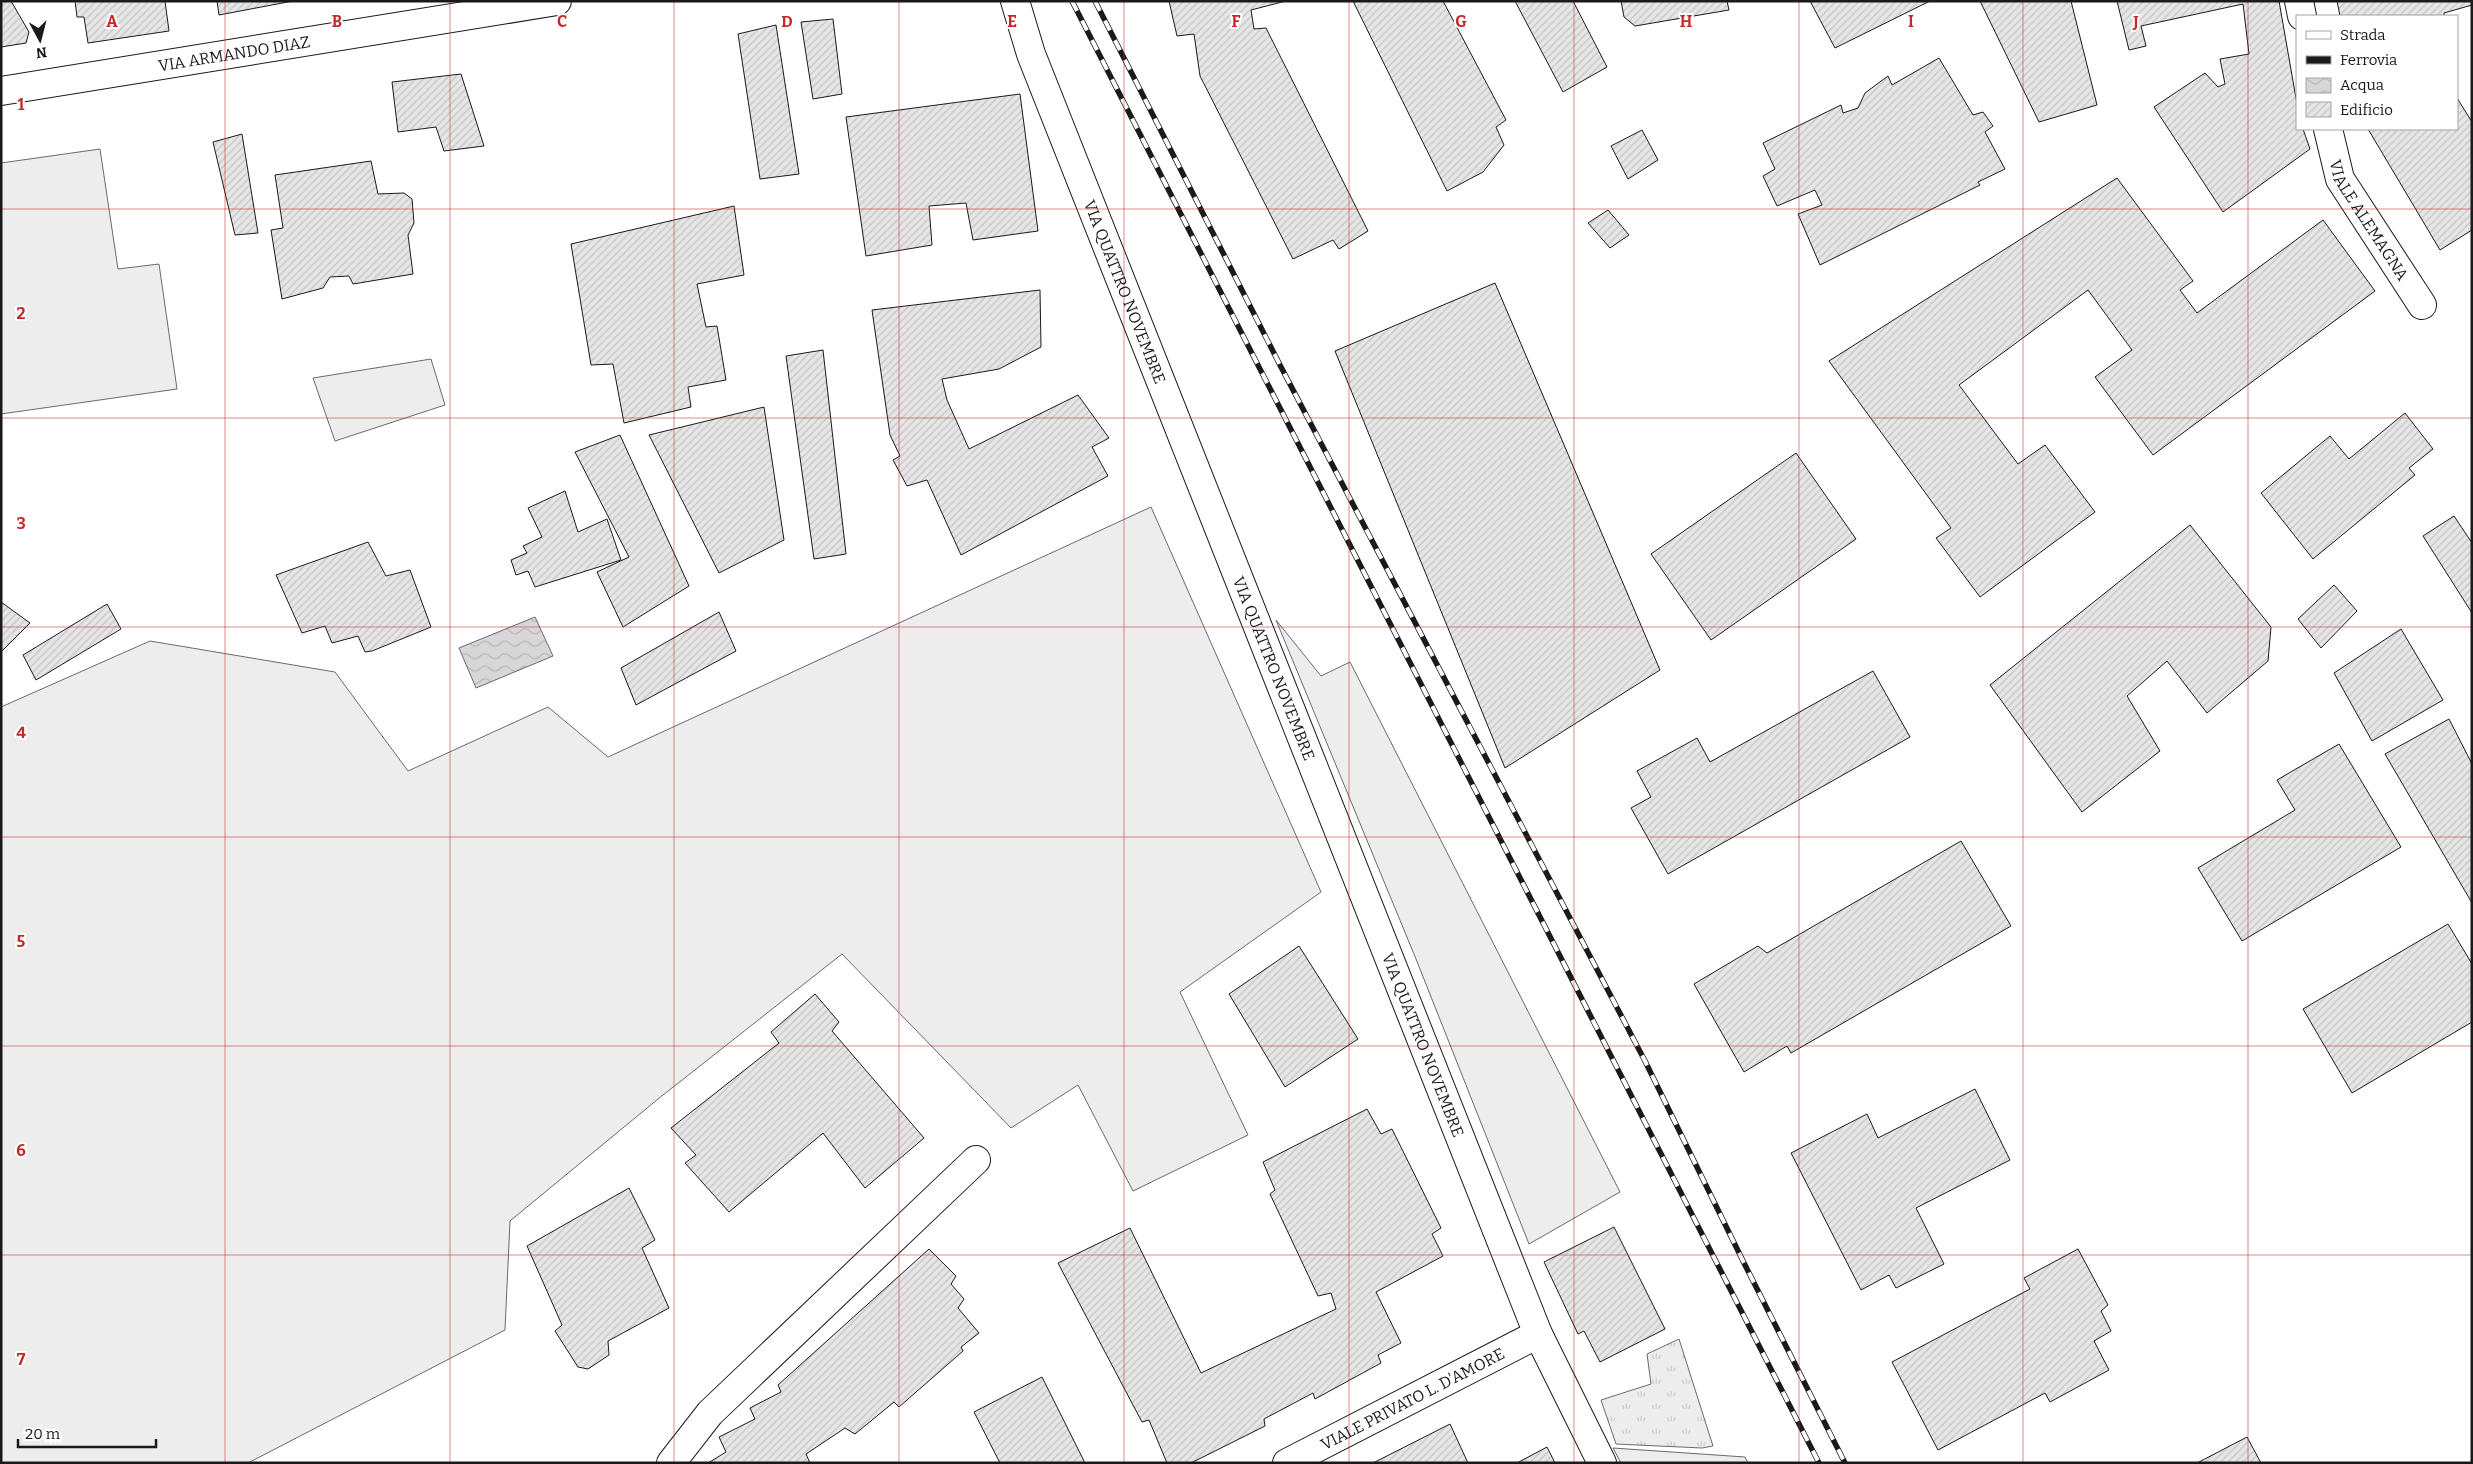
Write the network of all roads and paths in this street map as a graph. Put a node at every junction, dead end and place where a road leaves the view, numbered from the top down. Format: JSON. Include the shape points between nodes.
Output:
{"nodes":[{"id":1,"x":556,"y":1,"type":"edge"},
{"id":2,"x":1015,"y":1,"type":"edge"},
{"id":3,"x":2299,"y":1,"type":"edge"},
{"id":4,"x":2302,"y":15,"type":"edge"},
{"id":5,"x":1,"y":92,"type":"edge"},
{"id":6,"x":2328,"y":130,"type":"edge"},
{"id":7,"x":2422,"y":305,"type":"dead end"},
{"id":8,"x":976,"y":1160,"type":"dead end"},
{"id":9,"x":1538,"y":1334,"type":"junction"},
{"id":10,"x":671,"y":1463,"type":"edge"},
{"id":11,"x":1287,"y":1463,"type":"edge"},
{"id":12,"x":1602,"y":1463,"type":"edge"}],
"edges":[{"from":1,"to":5,"type":"street","name":"VIA ARMANDO DIAZ"},
{"from":2,"to":9,"type":"street","name":"VIA QUATTRO NOVEMBRE","via":[[1034,64]]},
{"from":3,"to":4,"type":"street"},
{"from":6,"to":7,"type":"street","name":"VIALE ALEMAGNA","via":[[2340,179]]},
{"from":8,"to":10,"type":"street","via":[[710,1413]]},
{"from":9,"to":11,"type":"street","name":"VIALE PRIVATO L. D'AMORE"},
{"from":9,"to":12,"type":"street","name":"VIA QUATTRO NOVEMBRE"}]}
